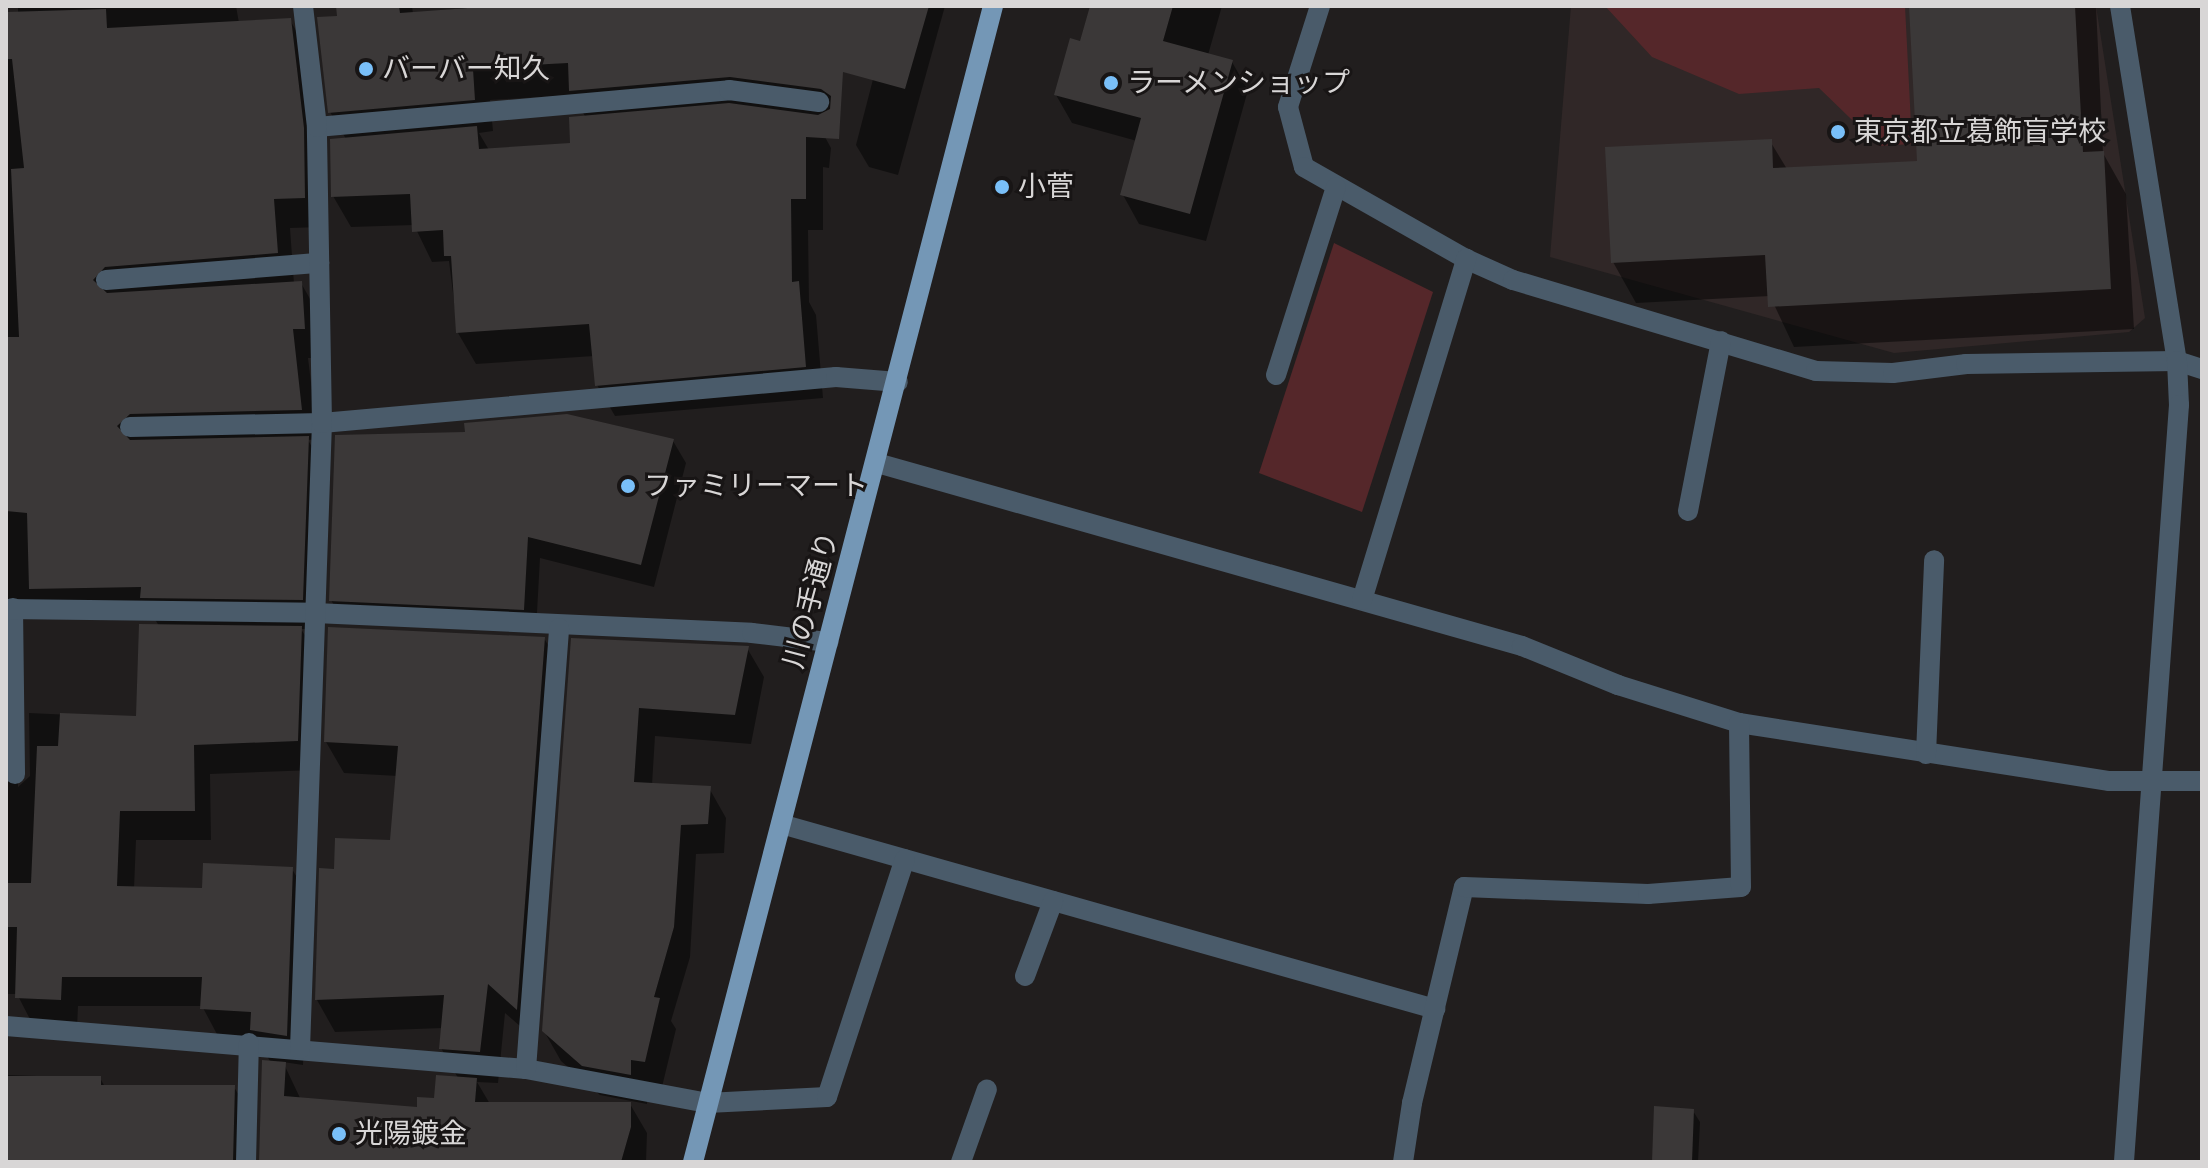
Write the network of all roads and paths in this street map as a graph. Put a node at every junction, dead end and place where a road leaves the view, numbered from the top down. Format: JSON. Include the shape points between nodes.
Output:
{"nodes":[{"id":1,"x":303,"y":6,"type":"edge"},
{"id":2,"x":993,"y":6,"type":"edge"},
{"id":3,"x":1320,"y":6,"type":"edge"},
{"id":4,"x":2120,"y":6,"type":"edge"},
{"id":5,"x":819,"y":102,"type":"dead end"},
{"id":6,"x":317,"y":127,"type":"junction"},
{"id":7,"x":1336,"y":187,"type":"junction"},
{"id":8,"x":1466,"y":259,"type":"junction"},
{"id":9,"x":319,"y":263,"type":"junction"},
{"id":10,"x":106,"y":280,"type":"dead end"},
{"id":11,"x":1721,"y":341,"type":"junction"},
{"id":12,"x":2177,"y":361,"type":"junction"},
{"id":13,"x":2202,"y":369,"type":"edge"},
{"id":14,"x":1276,"y":375,"type":"dead end"},
{"id":15,"x":898,"y":382,"type":"junction"},
{"id":16,"x":322,"y":423,"type":"junction"},
{"id":17,"x":130,"y":427,"type":"dead end"},
{"id":18,"x":877,"y":463,"type":"junction"},
{"id":19,"x":1688,"y":511,"type":"dead end"},
{"id":20,"x":1934,"y":560,"type":"dead end"},
{"id":21,"x":1362,"y":600,"type":"junction"},
{"id":22,"x":10,"y":609,"type":"edge"},
{"id":23,"x":315,"y":613,"type":"junction"},
{"id":24,"x":559,"y":628,"type":"junction"},
{"id":25,"x":828,"y":642,"type":"junction"},
{"id":26,"x":1739,"y":723,"type":"junction"},
{"id":27,"x":1926,"y":754,"type":"junction"},
{"id":28,"x":15,"y":774,"type":"dead end"},
{"id":29,"x":2202,"y":781,"type":"edge"},
{"id":30,"x":2152,"y":782,"type":"junction"},
{"id":31,"x":781,"y":824,"type":"junction"},
{"id":32,"x":905,"y":859,"type":"junction"},
{"id":33,"x":1053,"y":901,"type":"junction"},
{"id":34,"x":1025,"y":976,"type":"dead end"},
{"id":35,"x":1435,"y":1009,"type":"junction"},
{"id":36,"x":6,"y":1026,"type":"edge"},
{"id":37,"x":249,"y":1043,"type":"junction"},
{"id":38,"x":300,"y":1049,"type":"junction"},
{"id":39,"x":526,"y":1069,"type":"junction"},
{"id":40,"x":987,"y":1089,"type":"dead end"},
{"id":41,"x":707,"y":1103,"type":"junction"},
{"id":42,"x":246,"y":1162,"type":"edge"},
{"id":43,"x":693,"y":1162,"type":"edge"},
{"id":44,"x":961,"y":1162,"type":"edge"},
{"id":45,"x":1403,"y":1162,"type":"edge"},
{"id":46,"x":2124,"y":1162,"type":"edge"}],
"edges":[{"from":1,"to":6,"type":"street"},
{"from":2,"to":15,"type":"main road","name":"川の手通り"},
{"from":3,"to":7,"type":"street","via":[[1288,107],[1304,167]]},
{"from":4,"to":12,"type":"street"},
{"from":5,"to":6,"type":"street","via":[[729,90]]},
{"from":6,"to":9,"type":"street"},
{"from":7,"to":8,"type":"street"},
{"from":7,"to":14,"type":"street"},
{"from":8,"to":11,"type":"street","via":[[1513,280]]},
{"from":8,"to":21,"type":"street"},
{"from":9,"to":10,"type":"street"},
{"from":9,"to":16,"type":"street"},
{"from":11,"to":12,"type":"street","via":[[1816,371],[1893,373],[1966,364]]},
{"from":11,"to":19,"type":"street"},
{"from":12,"to":13,"type":"street"},
{"from":12,"to":30,"type":"street","via":[[2179,405]]},
{"from":15,"to":16,"type":"street","via":[[836,377]]},
{"from":15,"to":18,"type":"main road","name":"川の手通り"},
{"from":16,"to":17,"type":"street"},
{"from":16,"to":23,"type":"street"},
{"from":18,"to":21,"type":"street"},
{"from":18,"to":25,"type":"main road","name":"川の手通り"},
{"from":20,"to":27,"type":"street"},
{"from":21,"to":26,"type":"street","via":[[1522,646],[1618,685]]},
{"from":22,"to":23,"type":"street"},
{"from":22,"to":28,"type":"street"},
{"from":23,"to":24,"type":"street"},
{"from":23,"to":38,"type":"street"},
{"from":24,"to":25,"type":"street","via":[[752,633]]},
{"from":24,"to":39,"type":"street"},
{"from":25,"to":31,"type":"main road","name":"川の手通り"},
{"from":26,"to":27,"type":"street"},
{"from":26,"to":35,"type":"street","via":[[1741,887],[1648,894],[1464,887]]},
{"from":27,"to":30,"type":"street","via":[[2109,781]]},
{"from":29,"to":30,"type":"street"},
{"from":30,"to":46,"type":"street","via":[[2144,831]]},
{"from":31,"to":32,"type":"street"},
{"from":31,"to":41,"type":"main road","name":"川の手通り"},
{"from":32,"to":33,"type":"street"},
{"from":32,"to":41,"type":"street","via":[[827,1097]]},
{"from":33,"to":34,"type":"street"},
{"from":33,"to":35,"type":"street"},
{"from":35,"to":45,"type":"street"},
{"from":36,"to":37,"type":"street"},
{"from":37,"to":38,"type":"street"},
{"from":37,"to":42,"type":"street"},
{"from":38,"to":39,"type":"street"},
{"from":39,"to":41,"type":"street"},
{"from":40,"to":44,"type":"street"},
{"from":41,"to":43,"type":"main road","name":"川の手通り"}]}
